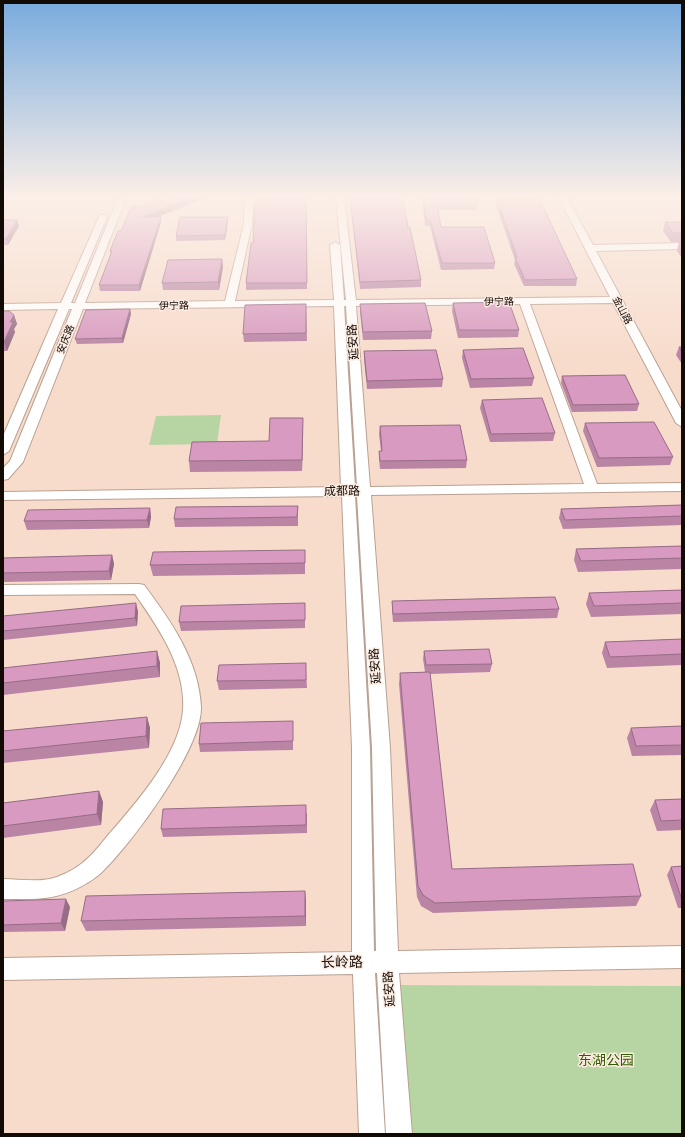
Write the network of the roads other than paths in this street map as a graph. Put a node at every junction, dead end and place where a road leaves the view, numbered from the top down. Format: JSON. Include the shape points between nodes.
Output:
{"nodes":[{"id":1,"x":88,"y":251,"type":"edge"},
{"id":2,"x":100,"y":251,"type":"edge"},
{"id":3,"x":242,"y":251,"type":"edge"},
{"id":4,"x":339,"y":251,"type":"edge"},
{"id":5,"x":346,"y":251,"type":"edge"},
{"id":6,"x":592,"y":251,"type":"edge"},
{"id":7,"x":618,"y":300,"type":"junction"},
{"id":8,"x":524,"y":301,"type":"junction"},
{"id":9,"x":347,"y":303,"type":"junction"},
{"id":10,"x":229,"y":304,"type":"junction"},
{"id":11,"x":3,"y":306,"type":"edge"},
{"id":12,"x":64,"y":306,"type":"junction"},
{"id":13,"x":78,"y":306,"type":"junction"},
{"id":14,"x":682,"y":423,"type":"edge"},
{"id":15,"x":3,"y":450,"type":"edge"},
{"id":16,"x":3,"y":476,"type":"edge"},
{"id":17,"x":682,"y":487,"type":"edge"},
{"id":18,"x":592,"y":488,"type":"junction"},
{"id":19,"x":356,"y":491,"type":"junction"},
{"id":20,"x":3,"y":496,"type":"edge"},
{"id":21,"x":3,"y":590,"type":"edge"},
{"id":22,"x":3,"y":889,"type":"edge"},
{"id":23,"x":682,"y":957,"type":"edge"},
{"id":24,"x":363,"y":962,"type":"junction"},
{"id":25,"x":387,"y":962,"type":"junction"},
{"id":26,"x":3,"y":969,"type":"edge"},
{"id":27,"x":372,"y":1134,"type":"edge"},
{"id":28,"x":399,"y":1134,"type":"edge"}],
"edges":[{"from":1,"to":12,"type":"street","name":"安庆路"},
{"from":2,"to":13,"type":"street","name":"安庆路"},
{"from":3,"to":10,"type":"street"},
{"from":4,"to":9,"type":"street","name":"延安路"},
{"from":5,"to":19,"type":"street","name":"延安路","via":[[351,303]]},
{"from":6,"to":7,"type":"street","name":"金山路"},
{"from":7,"to":8,"type":"street","name":"伊宁路"},
{"from":7,"to":14,"type":"street","name":"金山路"},
{"from":8,"to":9,"type":"street","name":"伊宁路"},
{"from":8,"to":18,"type":"street"},
{"from":9,"to":10,"type":"street","name":"伊宁路"},
{"from":9,"to":19,"type":"street","name":"延安路"},
{"from":10,"to":13,"type":"street","name":"伊宁路"},
{"from":11,"to":12,"type":"street","name":"伊宁路"},
{"from":12,"to":13,"type":"street","name":"伊宁路"},
{"from":12,"to":15,"type":"street","name":"安庆路"},
{"from":13,"to":16,"type":"street","name":"安庆路","via":[[16,462]]},
{"from":17,"to":18,"type":"street","name":"成都路"},
{"from":18,"to":19,"type":"street","name":"成都路"},
{"from":19,"to":20,"type":"street","name":"成都路"},
{"from":19,"to":24,"type":"street","name":"延安路"},
{"from":19,"to":25,"type":"street","name":"延安路","via":[[381,748]]},
{"from":21,"to":22,"type":"street","via":[[139,589],[155,610],[178,650],[190,680],[192,711],[184,741],[163,780],[92,868],[56,888]]},
{"from":23,"to":25,"type":"street","name":"长岭路"},
{"from":24,"to":25,"type":"street","name":"长岭路"},
{"from":24,"to":26,"type":"street","name":"长岭路"},
{"from":24,"to":27,"type":"street","name":"延安路"},
{"from":25,"to":28,"type":"street","name":"延安路"}]}
